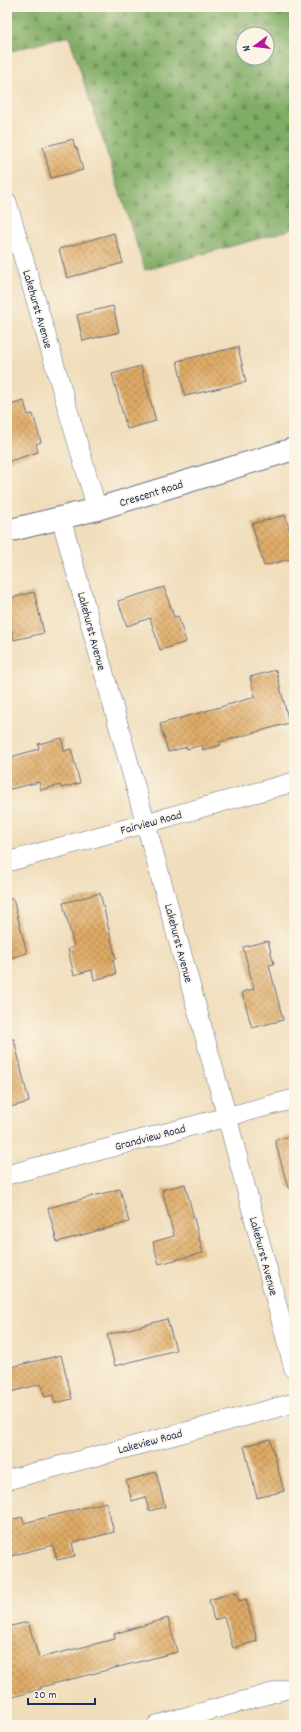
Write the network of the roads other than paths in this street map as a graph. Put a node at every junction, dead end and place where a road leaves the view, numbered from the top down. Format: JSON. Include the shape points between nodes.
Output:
{"nodes":[{"id":1,"x":7,"y":202,"type":"edge"},
{"id":2,"x":294,"y":450,"type":"edge"},
{"id":3,"x":97,"y":509,"type":"junction"},
{"id":4,"x":61,"y":518,"type":"junction"},
{"id":5,"x":7,"y":531,"type":"edge"},
{"id":6,"x":294,"y":782,"type":"edge"},
{"id":7,"x":145,"y":824,"type":"junction"},
{"id":8,"x":7,"y":862,"type":"edge"},
{"id":9,"x":294,"y":1099,"type":"edge"},
{"id":10,"x":227,"y":1117,"type":"junction"},
{"id":11,"x":7,"y":1175,"type":"edge"},
{"id":12,"x":294,"y":1369,"type":"edge"},
{"id":13,"x":294,"y":1403,"type":"edge"},
{"id":14,"x":7,"y":1480,"type":"edge"},
{"id":15,"x":294,"y":1687,"type":"edge"},
{"id":16,"x":157,"y":1725,"type":"edge"}],
"edges":[{"from":1,"to":3,"type":"street","name":"Lakehurst Avenue"},
{"from":2,"to":3,"type":"street","name":"Crescent Road"},
{"from":3,"to":4,"type":"street","name":"Crescent Road"},
{"from":4,"to":5,"type":"street","name":"Crescent Road"},
{"from":4,"to":7,"type":"street","name":"Lakehurst Avenue"},
{"from":6,"to":7,"type":"street","name":"Fairview Road"},
{"from":7,"to":8,"type":"street","name":"Fairview Road"},
{"from":7,"to":10,"type":"street","name":"Lakehurst Avenue"},
{"from":9,"to":10,"type":"street","name":"Grandview Road"},
{"from":10,"to":11,"type":"street","name":"Grandview Road"},
{"from":10,"to":12,"type":"street","name":"Lakehurst Avenue"},
{"from":13,"to":14,"type":"street","name":"Lakeview Road"},
{"from":15,"to":16,"type":"street"}]}
